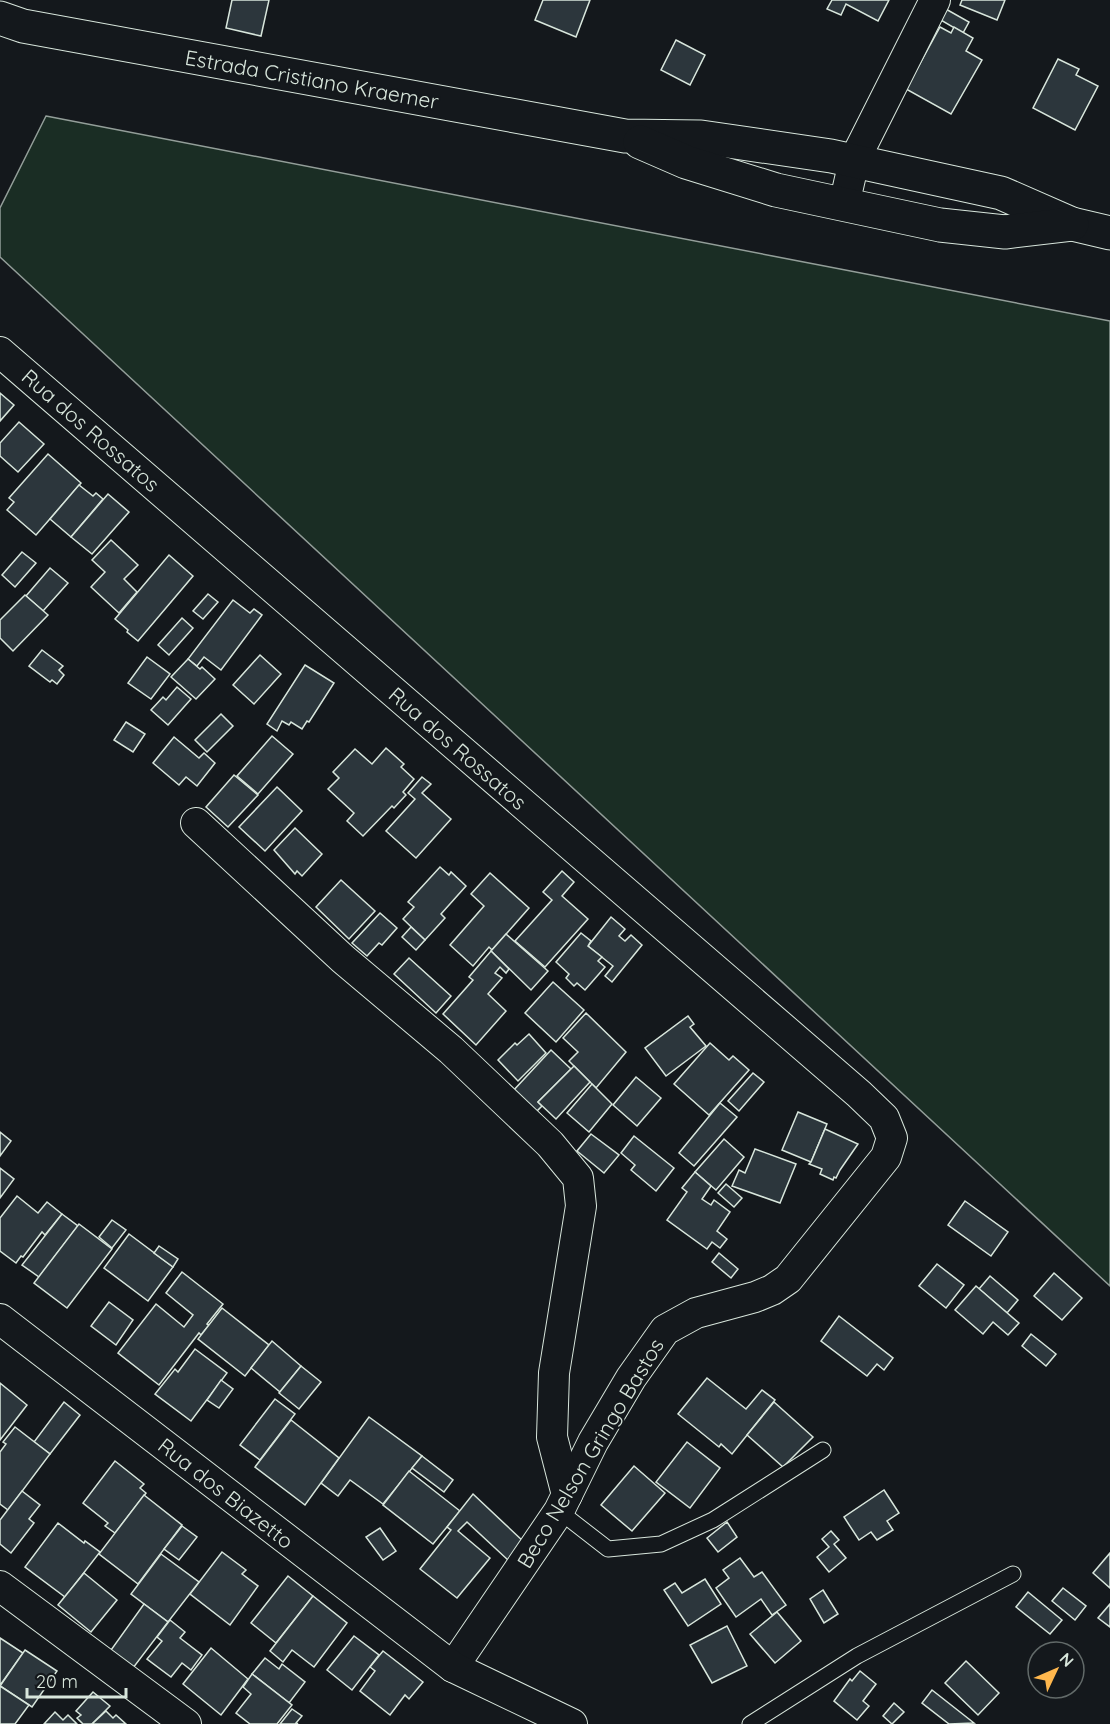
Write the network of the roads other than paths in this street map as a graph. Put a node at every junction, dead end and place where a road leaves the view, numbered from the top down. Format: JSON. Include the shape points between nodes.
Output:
{"nodes":[{"id":1,"x":935,"y":0,"type":"edge"},
{"id":2,"x":0,"y":18,"type":"edge"},
{"id":3,"x":625,"y":136,"type":"junction"},
{"id":4,"x":854,"y":161,"type":"junction"},
{"id":5,"x":844,"y":205,"type":"junction"},
{"id":6,"x":1072,"y":224,"type":"junction"},
{"id":7,"x":1110,"y":233,"type":"edge"},
{"id":8,"x":0,"y":352,"type":"edge"},
{"id":9,"x":196,"y":823,"type":"dead end"},
{"id":10,"x":886,"y":1157,"type":"joint"},
{"id":11,"x":0,"y":1319,"type":"edge"},
{"id":12,"x":823,"y":1450,"type":"dead end"},
{"id":13,"x":563,"y":1503,"type":"junction"},
{"id":14,"x":1013,"y":1574,"type":"dead end"},
{"id":15,"x":0,"y":1586,"type":"edge"},
{"id":16,"x":453,"y":1667,"type":"junction"},
{"id":17,"x":186,"y":1724,"type":"edge"},
{"id":18,"x":573,"y":1724,"type":"edge"},
{"id":19,"x":750,"y":1724,"type":"edge"}],
"edges":[{"from":1,"to":4,"type":"street"},
{"from":2,"to":3,"type":"main road","name":"Estrada Cristiano Kraemer","via":[[23,26]]},
{"from":3,"to":4,"type":"main road","name":"Estrada Cristiano Kraemer","via":[[701,137]]},
{"from":3,"to":5,"type":"main road","name":"Estrada Cristiano Kraemer","via":[[687,162],[776,190]]},
{"from":4,"to":5,"type":"street"},
{"from":4,"to":6,"type":"main road","name":"Estrada Cristiano Kraemer","via":[[1001,194]]},
{"from":5,"to":6,"type":"main road","name":"Estrada Cristiano Kraemer","via":[[940,225],[1005,232]]},
{"from":6,"to":7,"type":"main road","name":"Estrada Cristiano Kraemer"},
{"from":8,"to":10,"type":"street","name":"Rua dos Rossatos","via":[[859,1094],[884,1118],[892,1138]]},
{"from":9,"to":13,"type":"street","via":[[343,959],[451,1050],[550,1144],[578,1178],[581,1206],[554,1373],[552,1437]]},
{"from":10,"to":13,"type":"street","name":"Beco Nelson Gringo Bastos","via":[[788,1279],[772,1290],[696,1313],[665,1330],[593,1442]]},
{"from":11,"to":16,"type":"street","name":"Rua dos Biazetto"},
{"from":12,"to":13,"type":"lane","via":[[713,1520],[662,1544],[608,1549]]},
{"from":13,"to":16,"type":"street","name":"Beco Nelson Gringo Bastos"},
{"from":14,"to":19,"type":"lane","via":[[857,1656]]},
{"from":15,"to":17,"type":"street"},
{"from":16,"to":18,"type":"street","name":"Rua dos Biazetto"}]}
